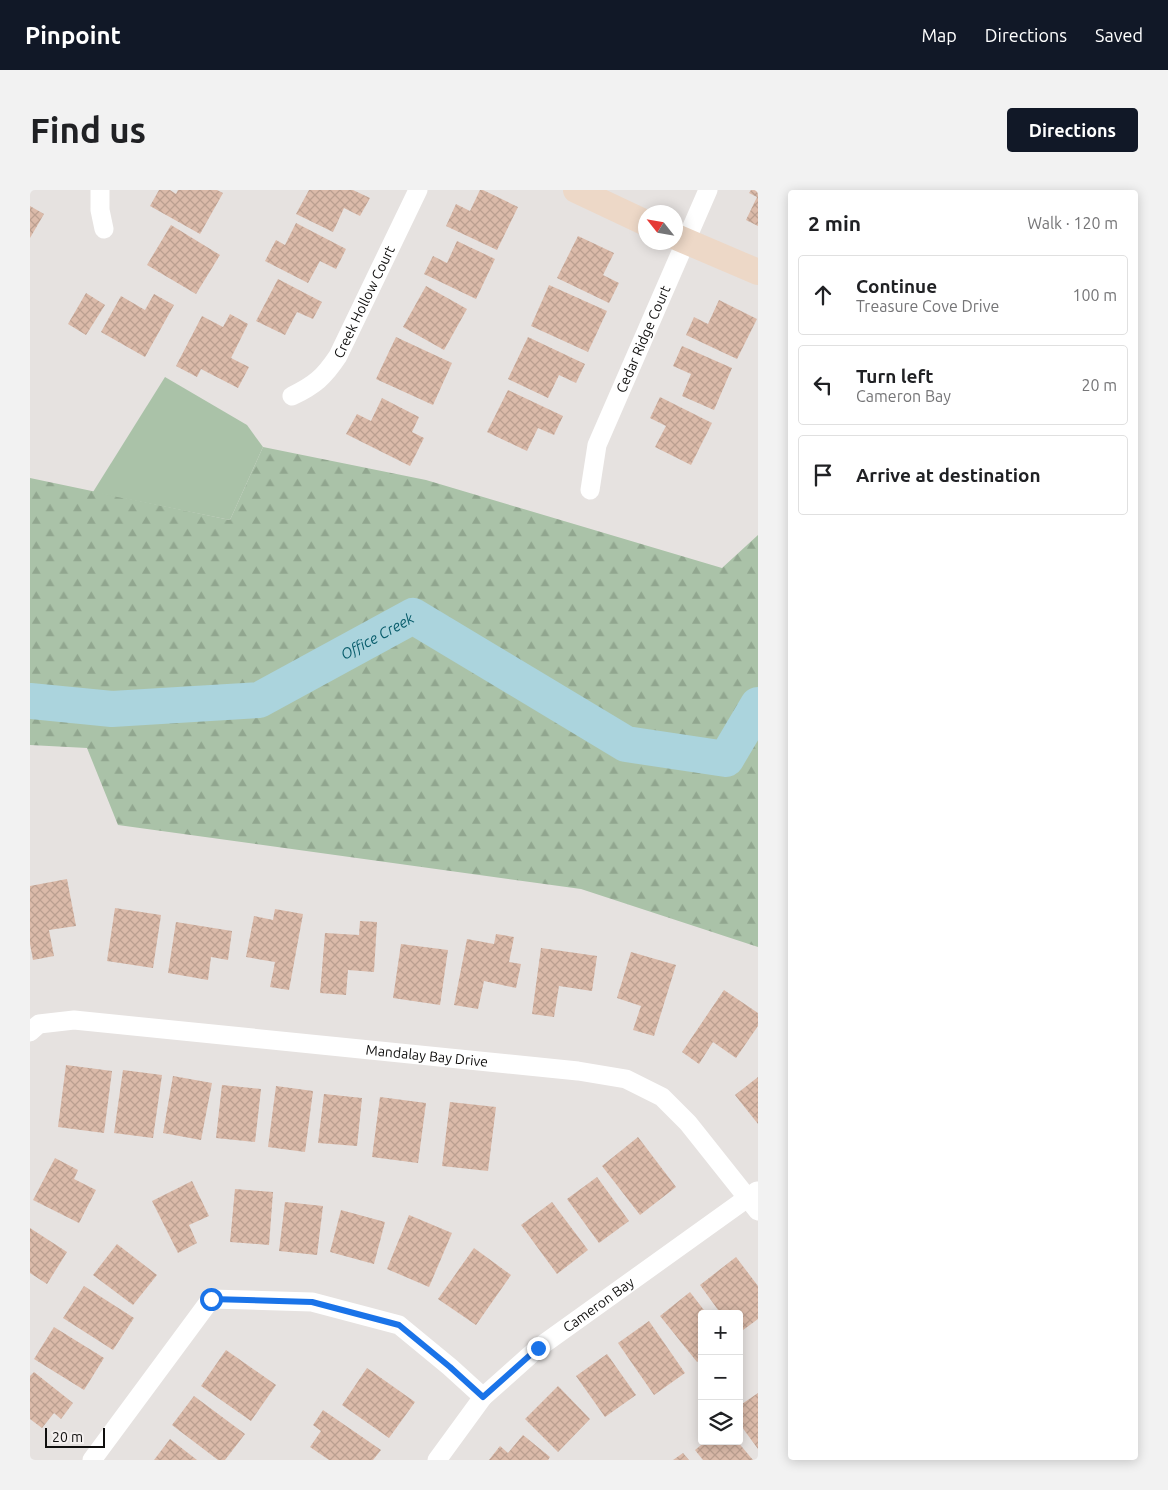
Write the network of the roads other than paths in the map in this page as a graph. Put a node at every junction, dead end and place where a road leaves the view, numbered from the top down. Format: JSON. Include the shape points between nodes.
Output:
{"nodes":[{"id":1,"x":100,"y":190,"type":"edge"},
{"id":2,"x":418,"y":190,"type":"edge"},
{"id":3,"x":576,"y":190,"type":"edge"},
{"id":4,"x":708,"y":190,"type":"edge"},
{"id":5,"x":638,"y":218,"type":"edge"},
{"id":6,"x":104,"y":229,"type":"dead end"},
{"id":7,"x":683,"y":235,"type":"edge"},
{"id":8,"x":683,"y":240,"type":"edge"},
{"id":9,"x":676,"y":250,"type":"edge"},
{"id":10,"x":758,"y":272,"type":"edge"},
{"id":11,"x":292,"y":396,"type":"dead end"},
{"id":12,"x":590,"y":490,"type":"dead end"},
{"id":13,"x":34,"y":1028,"type":"edge"},
{"id":14,"x":755,"y":1199,"type":"edge"},
{"id":15,"x":483,"y":1397,"type":"junction"},
{"id":16,"x":92,"y":1460,"type":"edge"},
{"id":17,"x":437,"y":1460,"type":"edge"}],
"edges":[{"from":1,"to":6,"type":"street"},
{"from":2,"to":11,"type":"street","name":"Creek Hollow Court","via":[[338,356],[326,374],[309,388]]},
{"from":3,"to":5,"type":"street"},
{"from":4,"to":7,"type":"street","name":"Cedar Ridge Court"},
{"from":8,"to":10,"type":"street"},
{"from":9,"to":12,"type":"street","name":"Cedar Ridge Court","via":[[597,444]]},
{"from":13,"to":14,"type":"street","name":"Mandalay Bay Drive","via":[[74,1020],[578,1071],[626,1079],[662,1097]]},
{"from":14,"to":15,"type":"street","name":"Cameron Bay","via":[[538,1348]]},
{"from":15,"to":16,"type":"street","via":[[399,1325],[312,1302],[211,1299]]},
{"from":15,"to":17,"type":"street","name":"Cameron Bay"}]}
